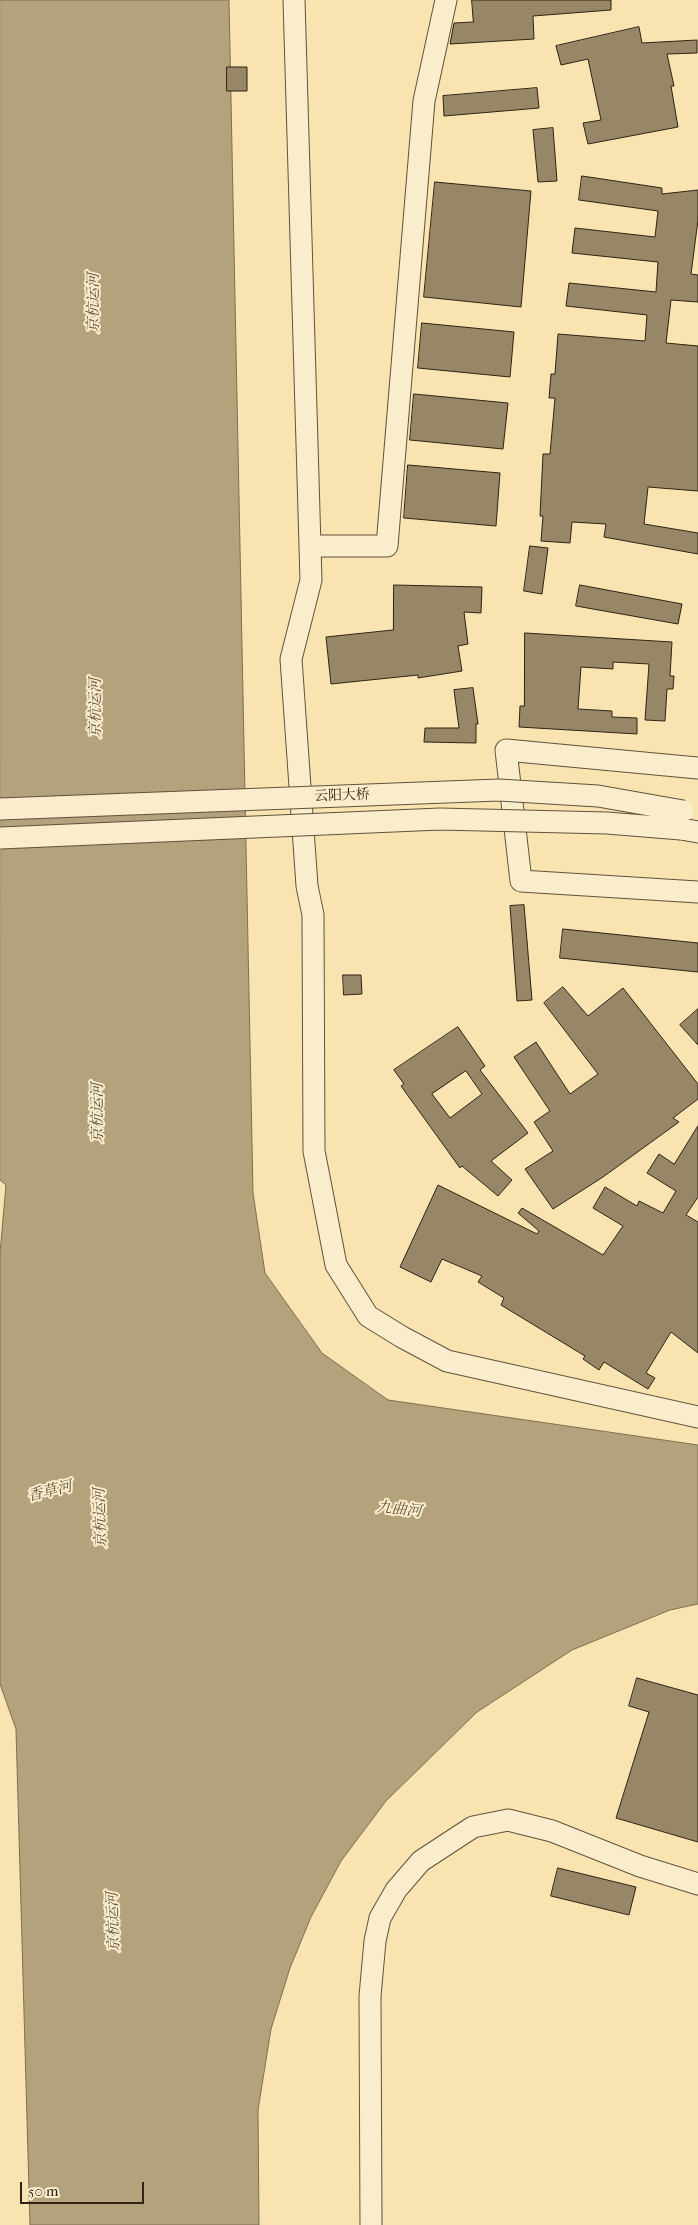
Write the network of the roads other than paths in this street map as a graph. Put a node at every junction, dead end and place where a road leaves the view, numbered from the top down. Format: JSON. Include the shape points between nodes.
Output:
{"nodes":[{"id":1,"x":294,"y":0,"type":"edge"},
{"id":2,"x":446,"y":0,"type":"edge"},
{"id":3,"x":310,"y":546,"type":"junction"},
{"id":4,"x":698,"y":768,"type":"edge"},
{"id":5,"x":0,"y":809,"type":"edge"},
{"id":6,"x":690,"y":821,"type":"edge"},
{"id":7,"x":0,"y":838,"type":"edge"},
{"id":8,"x":698,"y":892,"type":"edge"},
{"id":9,"x":698,"y":1417,"type":"edge"},
{"id":10,"x":698,"y":1884,"type":"edge"},
{"id":11,"x":371,"y":2225,"type":"edge"}],
"edges":[{"from":1,"to":3,"type":"street"},
{"from":2,"to":3,"type":"street","via":[[424,101],[387,546]]},
{"from":3,"to":9,"type":"street","via":[[310,580],[291,659],[307,886],[313,915],[314,1151],[336,1265],[368,1316],[446,1360]]},
{"from":4,"to":8,"type":"street","via":[[506,750],[521,881]]},
{"from":5,"to":6,"type":"street","name":"云阳大桥","bridge":true,"via":[[499,790],[598,796]]},
{"from":6,"to":7,"type":"street","name":"云阳大桥","bridge":true,"via":[[608,824],[440,820]]},
{"from":10,"to":11,"type":"street","via":[[640,1866],[552,1831],[508,1820],[473,1826],[421,1861],[396,1890],[380,1918],[375,1941],[370,1996]]}]}
